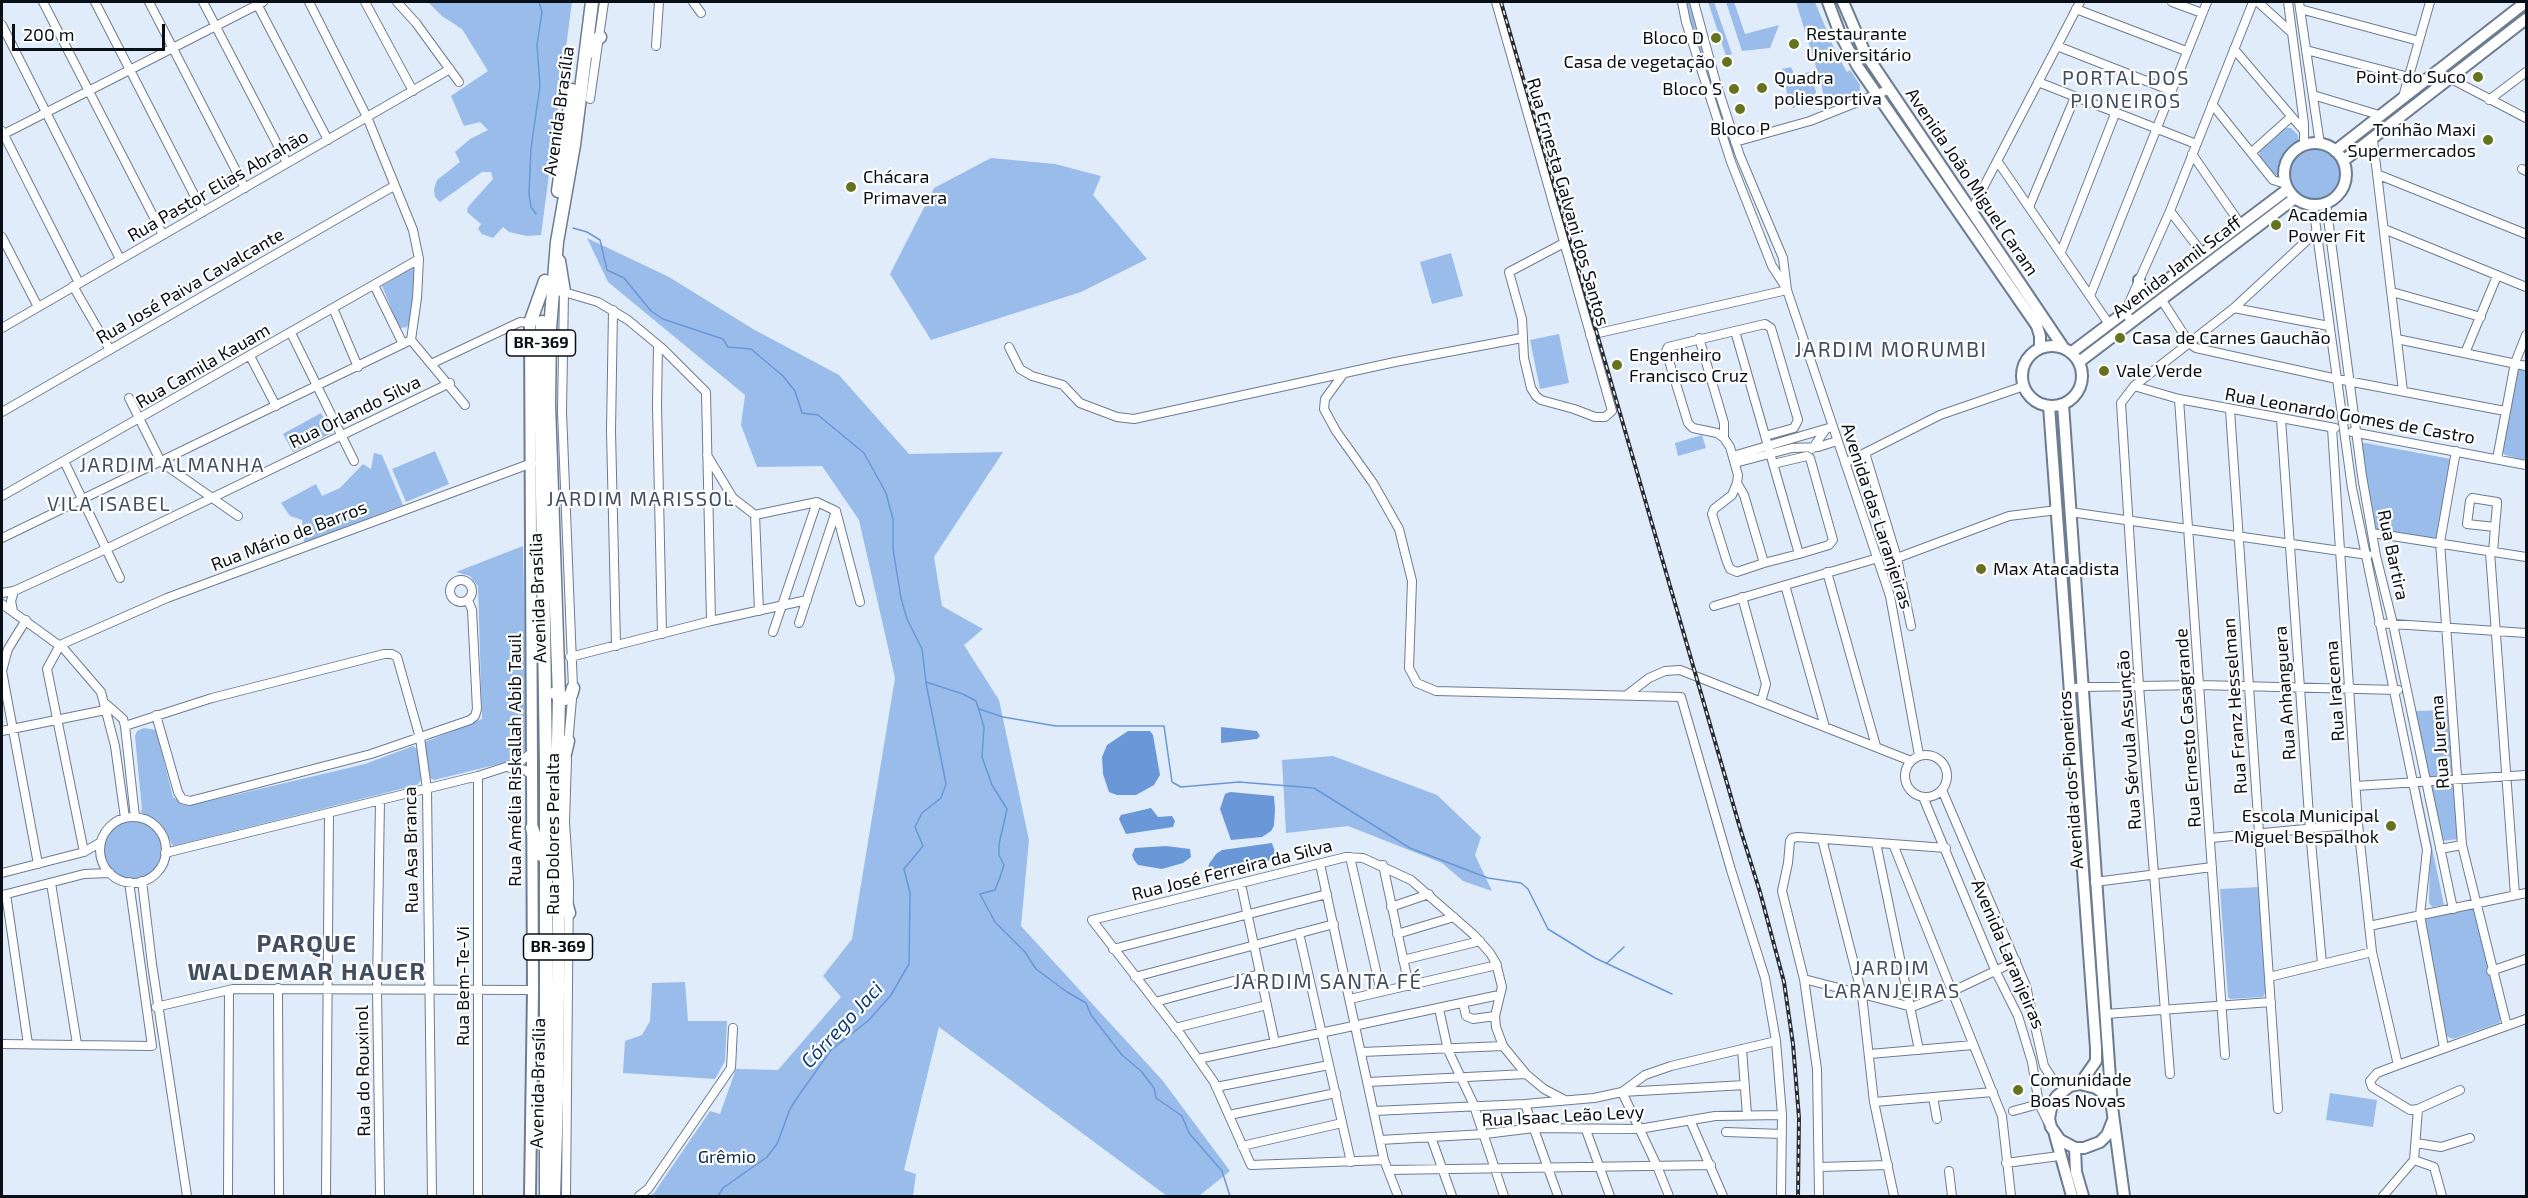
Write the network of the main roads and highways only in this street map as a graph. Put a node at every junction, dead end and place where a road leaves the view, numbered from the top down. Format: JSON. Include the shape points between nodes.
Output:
{"nodes":[{"id":1,"x":584,"y":2,"type":"edge"},
{"id":2,"x":593,"y":2,"type":"edge"},
{"id":3,"x":1828,"y":2,"type":"edge"},
{"id":4,"x":1843,"y":2,"type":"edge"},
{"id":5,"x":2526,"y":2,"type":"edge"},
{"id":6,"x":2526,"y":20,"type":"edge"},
{"id":7,"x":603,"y":22,"type":"road end"},
{"id":8,"x":600,"y":37,"type":"road end"},
{"id":9,"x":582,"y":74,"type":"junction"},
{"id":10,"x":2335,"y":151,"type":"junction"},
{"id":11,"x":2343,"y":161,"type":"junction"},
{"id":12,"x":2287,"y":187,"type":"junction"},
{"id":13,"x":2295,"y":198,"type":"junction"},
{"id":14,"x":557,"y":242,"type":"junction"},
{"id":15,"x":2139,"y":280,"type":"road end"},
{"id":16,"x":545,"y":281,"type":"junction"},
{"id":17,"x":564,"y":292,"type":"road end"},
{"id":18,"x":2151,"y":292,"type":"junction"},
{"id":19,"x":530,"y":323,"type":"joint"},
{"id":20,"x":530,"y":345,"type":"junction"},
{"id":21,"x":2040,"y":348,"type":"junction"},
{"id":22,"x":2072,"y":354,"type":"junction"},
{"id":23,"x":2063,"y":404,"type":"junction"},
{"id":24,"x":541,"y":405,"type":"junction"},
{"id":25,"x":2049,"y":406,"type":"junction"},
{"id":26,"x":558,"y":617,"type":"junction"},
{"id":27,"x":545,"y":636,"type":"junction"},
{"id":28,"x":570,"y":657,"type":"road end"},
{"id":29,"x":573,"y":688,"type":"road end"},
{"id":30,"x":559,"y":697,"type":"junction"},
{"id":31,"x":568,"y":741,"type":"road end"},
{"id":32,"x":556,"y":786,"type":"junction"},
{"id":33,"x":537,"y":821,"type":"junction"},
{"id":34,"x":558,"y":857,"type":"junction"},
{"id":35,"x":559,"y":873,"type":"junction"},
{"id":36,"x":569,"y":913,"type":"road end"},
{"id":37,"x":568,"y":978,"type":"road end"},
{"id":38,"x":556,"y":1016,"type":"junction"},
{"id":39,"x":2075,"y":1085,"type":"junction"},
{"id":40,"x":2113,"y":1111,"type":"junction"},
{"id":41,"x":2053,"y":1130,"type":"junction"},
{"id":42,"x":2100,"y":1142,"type":"junction"},
{"id":43,"x":2074,"y":1148,"type":"junction"},
{"id":44,"x":2118,"y":1152,"type":"junction"},
{"id":45,"x":530,"y":1197,"type":"edge"},
{"id":46,"x":546,"y":1197,"type":"edge"},
{"id":47,"x":554,"y":1197,"type":"edge"},
{"id":48,"x":2072,"y":1197,"type":"edge"},
{"id":49,"x":2083,"y":1197,"type":"edge"},
{"id":50,"x":2124,"y":1197,"type":"edge"}],
"edges":[{"from":1,"to":16,"type":"highway","name":"Avenida Brasília","number":"BR-369"},
{"from":2,"to":7,"type":"highway","via":[[596,18]]},
{"from":2,"to":9,"type":"highway","name":"Avenida Brasília","number":"BR-369"},
{"from":3,"to":21,"type":"main road","name":"Avenida João Miguel Caram","via":[[1858,67],[2037,326]]},
{"from":4,"to":22,"type":"main road","name":"Avenida João Miguel Caram","via":[[1865,53]]},
{"from":5,"to":10,"type":"main road"},
{"from":6,"to":11,"type":"main road"},
{"from":8,"to":9,"type":"highway","via":[[591,44]]},
{"from":9,"to":14,"type":"highway","name":"Avenida Brasília","number":"BR-369"},
{"from":10,"to":11,"type":"main road"},
{"from":10,"to":12,"type":"main road","via":[[2320,144],[2304,145],[2285,168]]},
{"from":11,"to":13,"type":"main road","via":[[2345,181],[2335,198],[2313,205]]},
{"from":12,"to":13,"type":"main road"},
{"from":12,"to":18,"type":"main road","name":"Avenida Jamil Scaff"},
{"from":13,"to":22,"type":"main road","name":"Avenida Jamil Scaff","via":[[2132,322]]},
{"from":14,"to":17,"type":"highway"},
{"from":14,"to":26,"type":"highway","name":"Avenida Brasília","number":"BR-369","via":[[550,311],[549,404]]},
{"from":15,"to":18,"type":"main road","via":[[2141,290]]},
{"from":16,"to":19,"type":"highway"},
{"from":16,"to":24,"type":"highway","name":"Avenida Brasília","number":"BR-369"},
{"from":18,"to":22,"type":"main road","name":"Avenida Jamil Scaff"},
{"from":19,"to":20,"type":"main road","name":"Rua Amélia Riskallah Abib Tauil"},
{"from":20,"to":24,"type":"highway"},
{"from":20,"to":33,"type":"main road","name":"Rua Amélia Riskallah Abib Tauil","via":[[530,774]]},
{"from":21,"to":22,"type":"main road","via":[[2053,345]]},
{"from":21,"to":25,"type":"main road","via":[[2024,366],[2024,386],[2032,398]]},
{"from":22,"to":23,"type":"main road","via":[[2083,373],[2080,388]]},
{"from":23,"to":25,"type":"main road"},
{"from":23,"to":40,"type":"main road","name":"Avenida dos Pioneiros"},
{"from":24,"to":27,"type":"highway","name":"Avenida Brasília","number":"BR-369"},
{"from":25,"to":39,"type":"main road","name":"Avenida dos Pioneiros","via":[[2097,1048],[2093,1067]]},
{"from":26,"to":28,"type":"highway","via":[[561,651]]},
{"from":26,"to":30,"type":"highway","name":"Avenida Brasília","number":"BR-369"},
{"from":27,"to":30,"type":"highway","via":[[552,687]]},
{"from":27,"to":33,"type":"highway","name":"Avenida Brasília","number":"BR-369","via":[[546,765]]},
{"from":29,"to":30,"type":"highway","via":[[569,698]]},
{"from":30,"to":32,"type":"highway","name":"Avenida Brasília","number":"BR-369"},
{"from":31,"to":32,"type":"highway"},
{"from":32,"to":34,"type":"highway","name":"Avenida Brasília","number":"BR-369"},
{"from":33,"to":34,"type":"highway","via":[[550,824]]},
{"from":33,"to":45,"type":"main road","name":"Rua Amélia Riskallah Abib Tauil"},
{"from":33,"to":46,"type":"highway","name":"Avenida Brasília","number":"BR-369","via":[[546,904]]},
{"from":34,"to":35,"type":"highway","name":"Avenida Brasília","number":"BR-369"},
{"from":35,"to":36,"type":"highway"},
{"from":35,"to":38,"type":"highway","name":"Avenida Brasília","number":"BR-369"},
{"from":37,"to":38,"type":"highway","via":[[560,993]]},
{"from":38,"to":47,"type":"highway","name":"Avenida Brasília","number":"BR-369"},
{"from":39,"to":40,"type":"main road","via":[[2088,1085],[2103,1093]]},
{"from":39,"to":41,"type":"main road","via":[[2062,1090],[2052,1103],[2049,1119]]},
{"from":40,"to":42,"type":"main road","via":[[2107,1135]]},
{"from":40,"to":44,"type":"main road","name":"Avenida dos Pioneiros"},
{"from":41,"to":43,"type":"main road"},
{"from":41,"to":48,"type":"main road","name":"Avenida Laranjeiras"},
{"from":42,"to":43,"type":"main road"},
{"from":42,"to":44,"type":"main road"},
{"from":43,"to":49,"type":"main road"},
{"from":44,"to":50,"type":"main road","name":"Avenida dos Pioneiros"}]}
